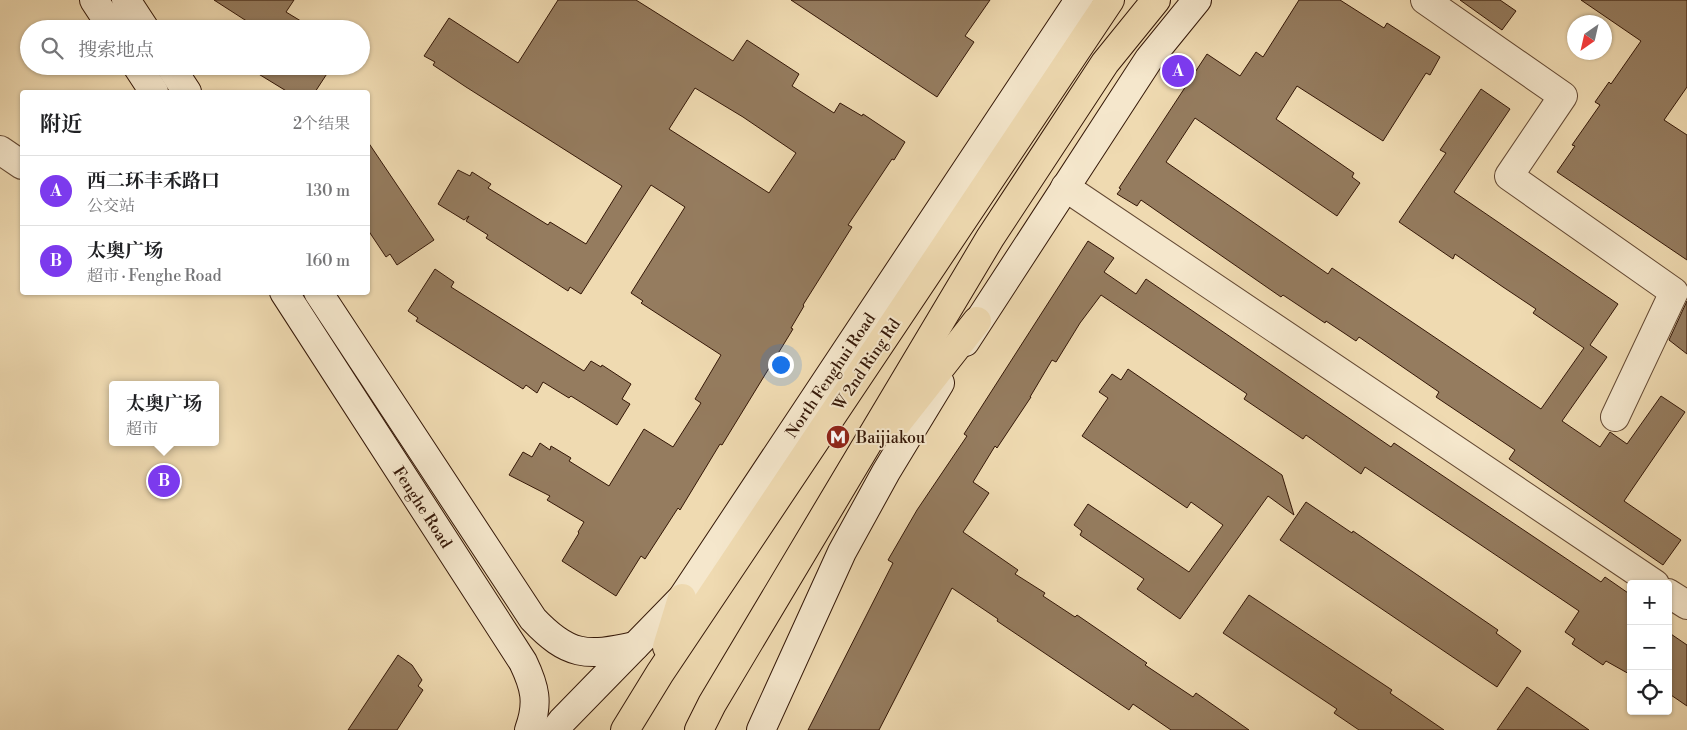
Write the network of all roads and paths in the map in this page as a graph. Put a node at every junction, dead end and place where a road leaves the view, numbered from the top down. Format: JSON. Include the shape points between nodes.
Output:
{"nodes":[{"id":1,"x":94,"y":0,"type":"edge"},
{"id":2,"x":126,"y":0,"type":"edge"},
{"id":3,"x":1079,"y":0,"type":"edge"},
{"id":4,"x":1110,"y":0,"type":"edge"},
{"id":5,"x":1156,"y":0,"type":"edge"},
{"id":6,"x":1197,"y":0,"type":"edge"},
{"id":7,"x":1424,"y":0,"type":"edge"},
{"id":8,"x":107,"y":20,"type":"edge"},
{"id":9,"x":139,"y":20,"type":"edge"},
{"id":10,"x":143,"y":75,"type":"edge"},
{"id":11,"x":176,"y":75,"type":"edge"},
{"id":12,"x":153,"y":90,"type":"edge"},
{"id":13,"x":186,"y":90,"type":"edge"},
{"id":14,"x":0,"y":150,"type":"edge"},
{"id":15,"x":20,"y":164,"type":"edge"},
{"id":16,"x":1065,"y":187,"type":"junction"},
{"id":17,"x":286,"y":295,"type":"edge"},
{"id":18,"x":320,"y":295,"type":"edge"},
{"id":19,"x":977,"y":321,"type":"junction"},
{"id":20,"x":1615,"y":417,"type":"dead end"},
{"id":21,"x":828,"y":510,"type":"junction"},
{"id":22,"x":1649,"y":580,"type":"edge"},
{"id":23,"x":1672,"y":595,"type":"edge"},
{"id":24,"x":682,"y":598,"type":"junction"},
{"id":25,"x":1687,"y":605,"type":"edge"},
{"id":26,"x":634,"y":646,"type":"junction"},
{"id":27,"x":660,"y":673,"type":"junction"},
{"id":28,"x":529,"y":730,"type":"edge"},
{"id":29,"x":555,"y":730,"type":"edge"},
{"id":30,"x":625,"y":730,"type":"edge"},
{"id":31,"x":699,"y":730,"type":"edge"},
{"id":32,"x":761,"y":730,"type":"edge"}],
"edges":[{"from":1,"to":8,"type":"main road"},
{"from":2,"to":9,"type":"main road"},
{"from":3,"to":24,"type":"main road","name":"North Fenghui Road"},
{"from":4,"to":27,"type":"highway","name":"W 2nd Ring Rd"},
{"from":5,"to":21,"type":"highway","via":[[1105,63],[990,238]]},
{"from":6,"to":16,"type":"main road","via":[[1149,59]]},
{"from":7,"to":20,"type":"main road","via":[[1563,96],[1509,176],[1674,292]]},
{"from":10,"to":12,"type":"main road"},
{"from":11,"to":13,"type":"main road"},
{"from":14,"to":15,"type":"main road"},
{"from":16,"to":19,"type":"main road"},
{"from":16,"to":22,"type":"main road"},
{"from":17,"to":28,"type":"main road","name":"Fenghe Road","via":[[523,662],[533,682],[535,714]]},
{"from":18,"to":26,"type":"main road","name":"Fenghe Road","via":[[533,619],[557,641],[581,652],[605,653]]},
{"from":19,"to":21,"type":"highway"},
{"from":19,"to":32,"type":"main road","via":[[842,552]]},
{"from":21,"to":31,"type":"highway"},
{"from":23,"to":25,"type":"main road"},
{"from":24,"to":26,"type":"main road","name":"North Fenghui Road"},
{"from":24,"to":27,"type":"highway"},
{"from":26,"to":29,"type":"main road","name":"North Fenghui Road"},
{"from":27,"to":30,"type":"highway","name":"W 2nd Ring Rd"}]}
